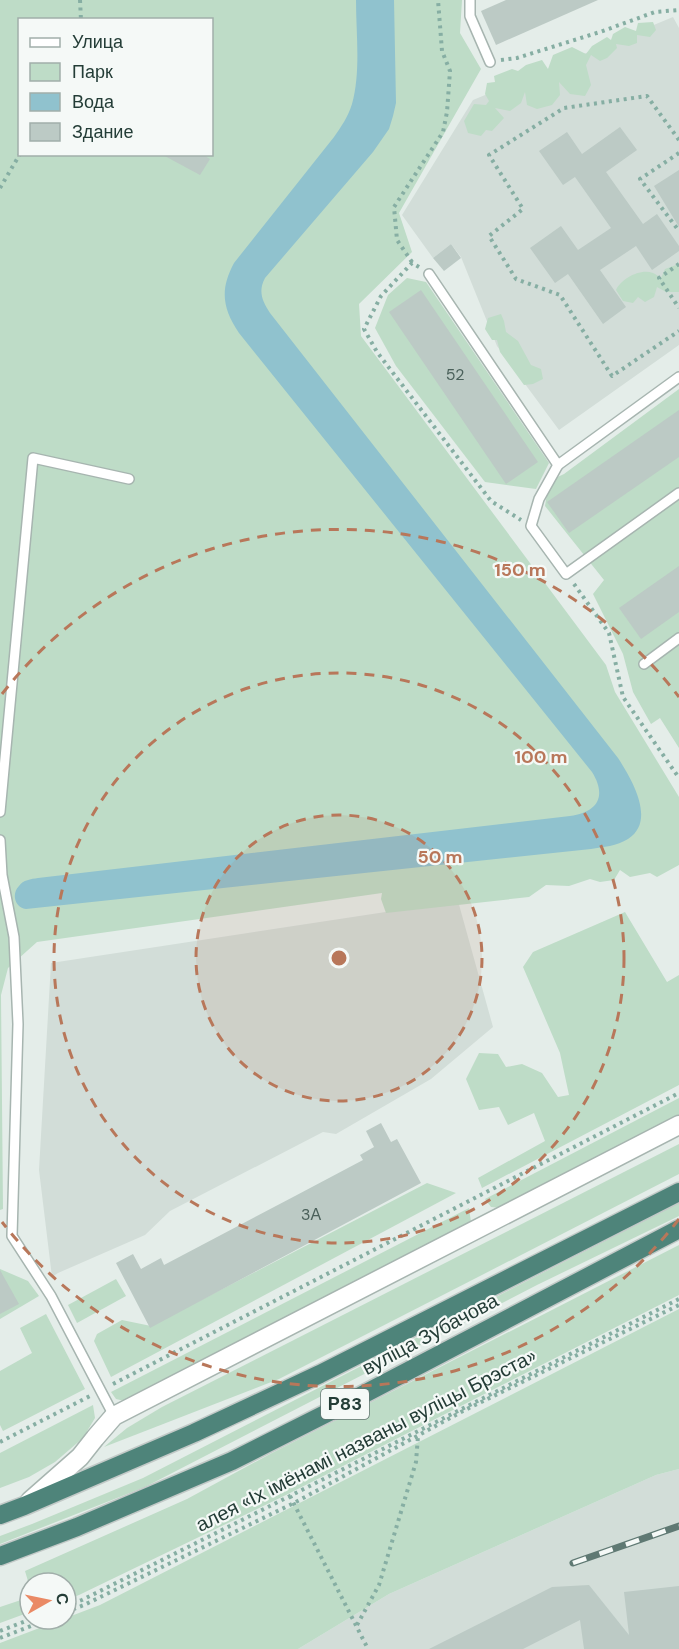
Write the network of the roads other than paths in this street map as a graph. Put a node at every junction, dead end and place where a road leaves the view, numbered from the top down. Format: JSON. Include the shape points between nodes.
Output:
{"nodes":[{"id":1,"x":470,"y":0,"type":"edge"},
{"id":2,"x":490,"y":62,"type":"road end"},
{"id":3,"x":429,"y":274,"type":"road end"},
{"id":4,"x":679,"y":377,"type":"edge"},
{"id":5,"x":558,"y":465,"type":"junction"},
{"id":6,"x":129,"y":479,"type":"dead end"},
{"id":7,"x":679,"y":493,"type":"edge"},
{"id":8,"x":679,"y":638,"type":"edge"},
{"id":9,"x":644,"y":664,"type":"dead end"},
{"id":10,"x":0,"y":812,"type":"edge"},
{"id":11,"x":0,"y":840,"type":"edge"},
{"id":12,"x":679,"y":1125,"type":"edge"},
{"id":13,"x":679,"y":1192,"type":"edge"},
{"id":14,"x":679,"y":1229,"type":"edge"},
{"id":15,"x":114,"y":1416,"type":"junction"},
{"id":16,"x":24,"y":1506,"type":"junction"},
{"id":17,"x":0,"y":1515,"type":"edge"},
{"id":18,"x":0,"y":1556,"type":"edge"}],
"edges":[{"from":1,"to":2,"type":"lane","via":[[470,16]]},
{"from":3,"to":5,"type":"lane"},
{"from":4,"to":5,"type":"lane"},
{"from":5,"to":7,"type":"lane","via":[[539,500],[531,526],[566,574]]},
{"from":6,"to":10,"type":"lane","via":[[33,458]]},
{"from":8,"to":9,"type":"lane"},
{"from":11,"to":15,"type":"lane","via":[[2,875],[14,937],[18,1024],[12,1236],[51,1296]]},
{"from":12,"to":15,"type":"street"},
{"from":13,"to":16,"type":"highway","name":"вуліца Зубачова","number":"Р83","via":[[320,1374]]},
{"from":14,"to":18,"type":"highway","name":"вуліца Зубачова","number":"Р83","via":[[232,1461]]},
{"from":15,"to":16,"type":"street","name":"вуліца Зубачова","via":[[81,1457]]},
{"from":16,"to":17,"type":"highway","name":"вуліца Зубачова","number":"Р83"}]}
